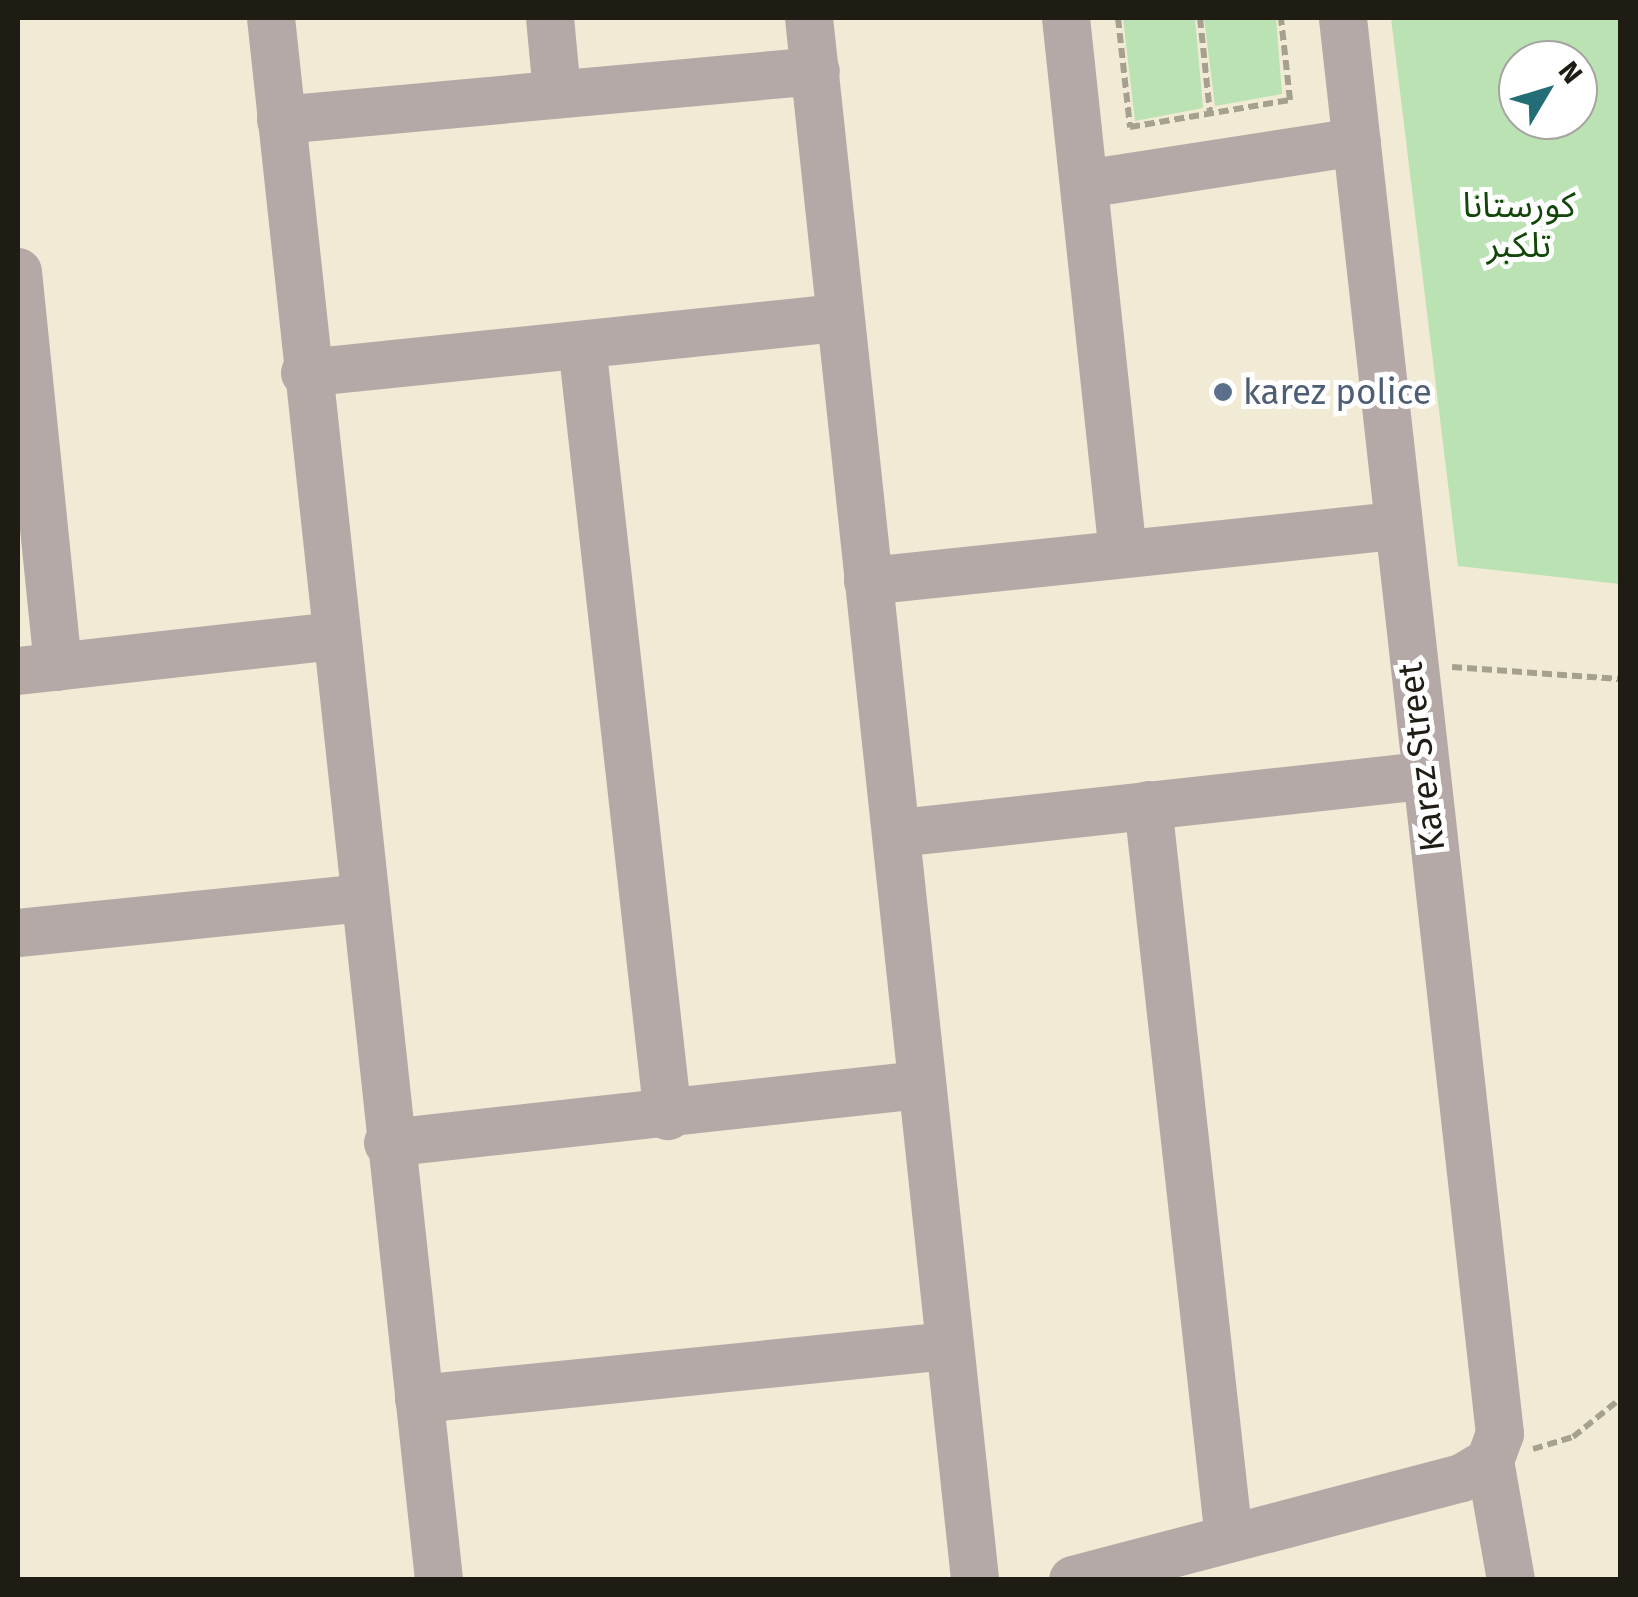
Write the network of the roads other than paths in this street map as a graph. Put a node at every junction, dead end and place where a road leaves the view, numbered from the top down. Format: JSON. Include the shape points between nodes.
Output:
{"nodes":[{"id":1,"x":271,"y":18,"type":"edge"},
{"id":2,"x":550,"y":18,"type":"edge"},
{"id":3,"x":809,"y":18,"type":"edge"},
{"id":4,"x":1066,"y":18,"type":"edge"},
{"id":5,"x":1344,"y":18,"type":"edge"},
{"id":6,"x":816,"y":71,"type":"junction"},
{"id":7,"x":558,"y":92,"type":"junction"},
{"id":8,"x":281,"y":120,"type":"junction"},
{"id":9,"x":1357,"y":142,"type":"junction"},
{"id":10,"x":1085,"y":184,"type":"junction"},
{"id":11,"x":18,"y":272,"type":"edge"},
{"id":12,"x":838,"y":318,"type":"junction"},
{"id":13,"x":582,"y":345,"type":"junction"},
{"id":14,"x":306,"y":373,"type":"junction"},
{"id":15,"x":1394,"y":526,"type":"junction"},
{"id":16,"x":1124,"y":554,"type":"junction"},
{"id":17,"x":868,"y":581,"type":"junction"},
{"id":18,"x":334,"y":636,"type":"junction"},
{"id":19,"x":38,"y":669,"type":"edge"},
{"id":20,"x":1424,"y":776,"type":"junction"},
{"id":21,"x":1148,"y":804,"type":"junction"},
{"id":22,"x":899,"y":833,"type":"junction"},
{"id":23,"x":362,"y":898,"type":"junction"},
{"id":24,"x":18,"y":933,"type":"edge"},
{"id":25,"x":919,"y":1086,"type":"junction"},
{"id":26,"x":668,"y":1116,"type":"junction"},
{"id":27,"x":388,"y":1143,"type":"junction"},
{"id":28,"x":948,"y":1346,"type":"junction"},
{"id":29,"x":418,"y":1399,"type":"junction"},
{"id":30,"x":1483,"y":1463,"type":"junction"},
{"id":31,"x":1229,"y":1540,"type":"junction"},
{"id":32,"x":439,"y":1580,"type":"edge"},
{"id":33,"x":975,"y":1580,"type":"edge"},
{"id":34,"x":1073,"y":1580,"type":"edge"},
{"id":35,"x":1511,"y":1580,"type":"edge"}],
"edges":[{"from":1,"to":8,"type":"street"},
{"from":2,"to":7,"type":"street"},
{"from":3,"to":6,"type":"street"},
{"from":4,"to":10,"type":"street"},
{"from":5,"to":9,"type":"street","name":"Karez Street"},
{"from":6,"to":7,"type":"street"},
{"from":6,"to":12,"type":"street"},
{"from":7,"to":8,"type":"street"},
{"from":8,"to":14,"type":"street"},
{"from":9,"to":10,"type":"street"},
{"from":9,"to":15,"type":"street","name":"Karez Street"},
{"from":10,"to":16,"type":"street"},
{"from":11,"to":19,"type":"street"},
{"from":12,"to":13,"type":"street"},
{"from":12,"to":17,"type":"street"},
{"from":13,"to":14,"type":"street"},
{"from":13,"to":26,"type":"street"},
{"from":14,"to":18,"type":"street"},
{"from":15,"to":16,"type":"street"},
{"from":15,"to":20,"type":"street","name":"Karez Street"},
{"from":16,"to":17,"type":"street"},
{"from":17,"to":22,"type":"street"},
{"from":18,"to":19,"type":"street"},
{"from":18,"to":23,"type":"street"},
{"from":20,"to":21,"type":"street"},
{"from":20,"to":30,"type":"street","name":"Karez Street"},
{"from":21,"to":22,"type":"street"},
{"from":21,"to":31,"type":"street"},
{"from":22,"to":25,"type":"street"},
{"from":23,"to":24,"type":"street"},
{"from":23,"to":27,"type":"street"},
{"from":25,"to":26,"type":"street"},
{"from":25,"to":28,"type":"street"},
{"from":26,"to":27,"type":"street"},
{"from":27,"to":29,"type":"street"},
{"from":28,"to":29,"type":"street"},
{"from":28,"to":33,"type":"street"},
{"from":29,"to":32,"type":"street"},
{"from":30,"to":31,"type":"street"},
{"from":30,"to":35,"type":"street","name":"Karez Street"},
{"from":31,"to":34,"type":"street"}]}
